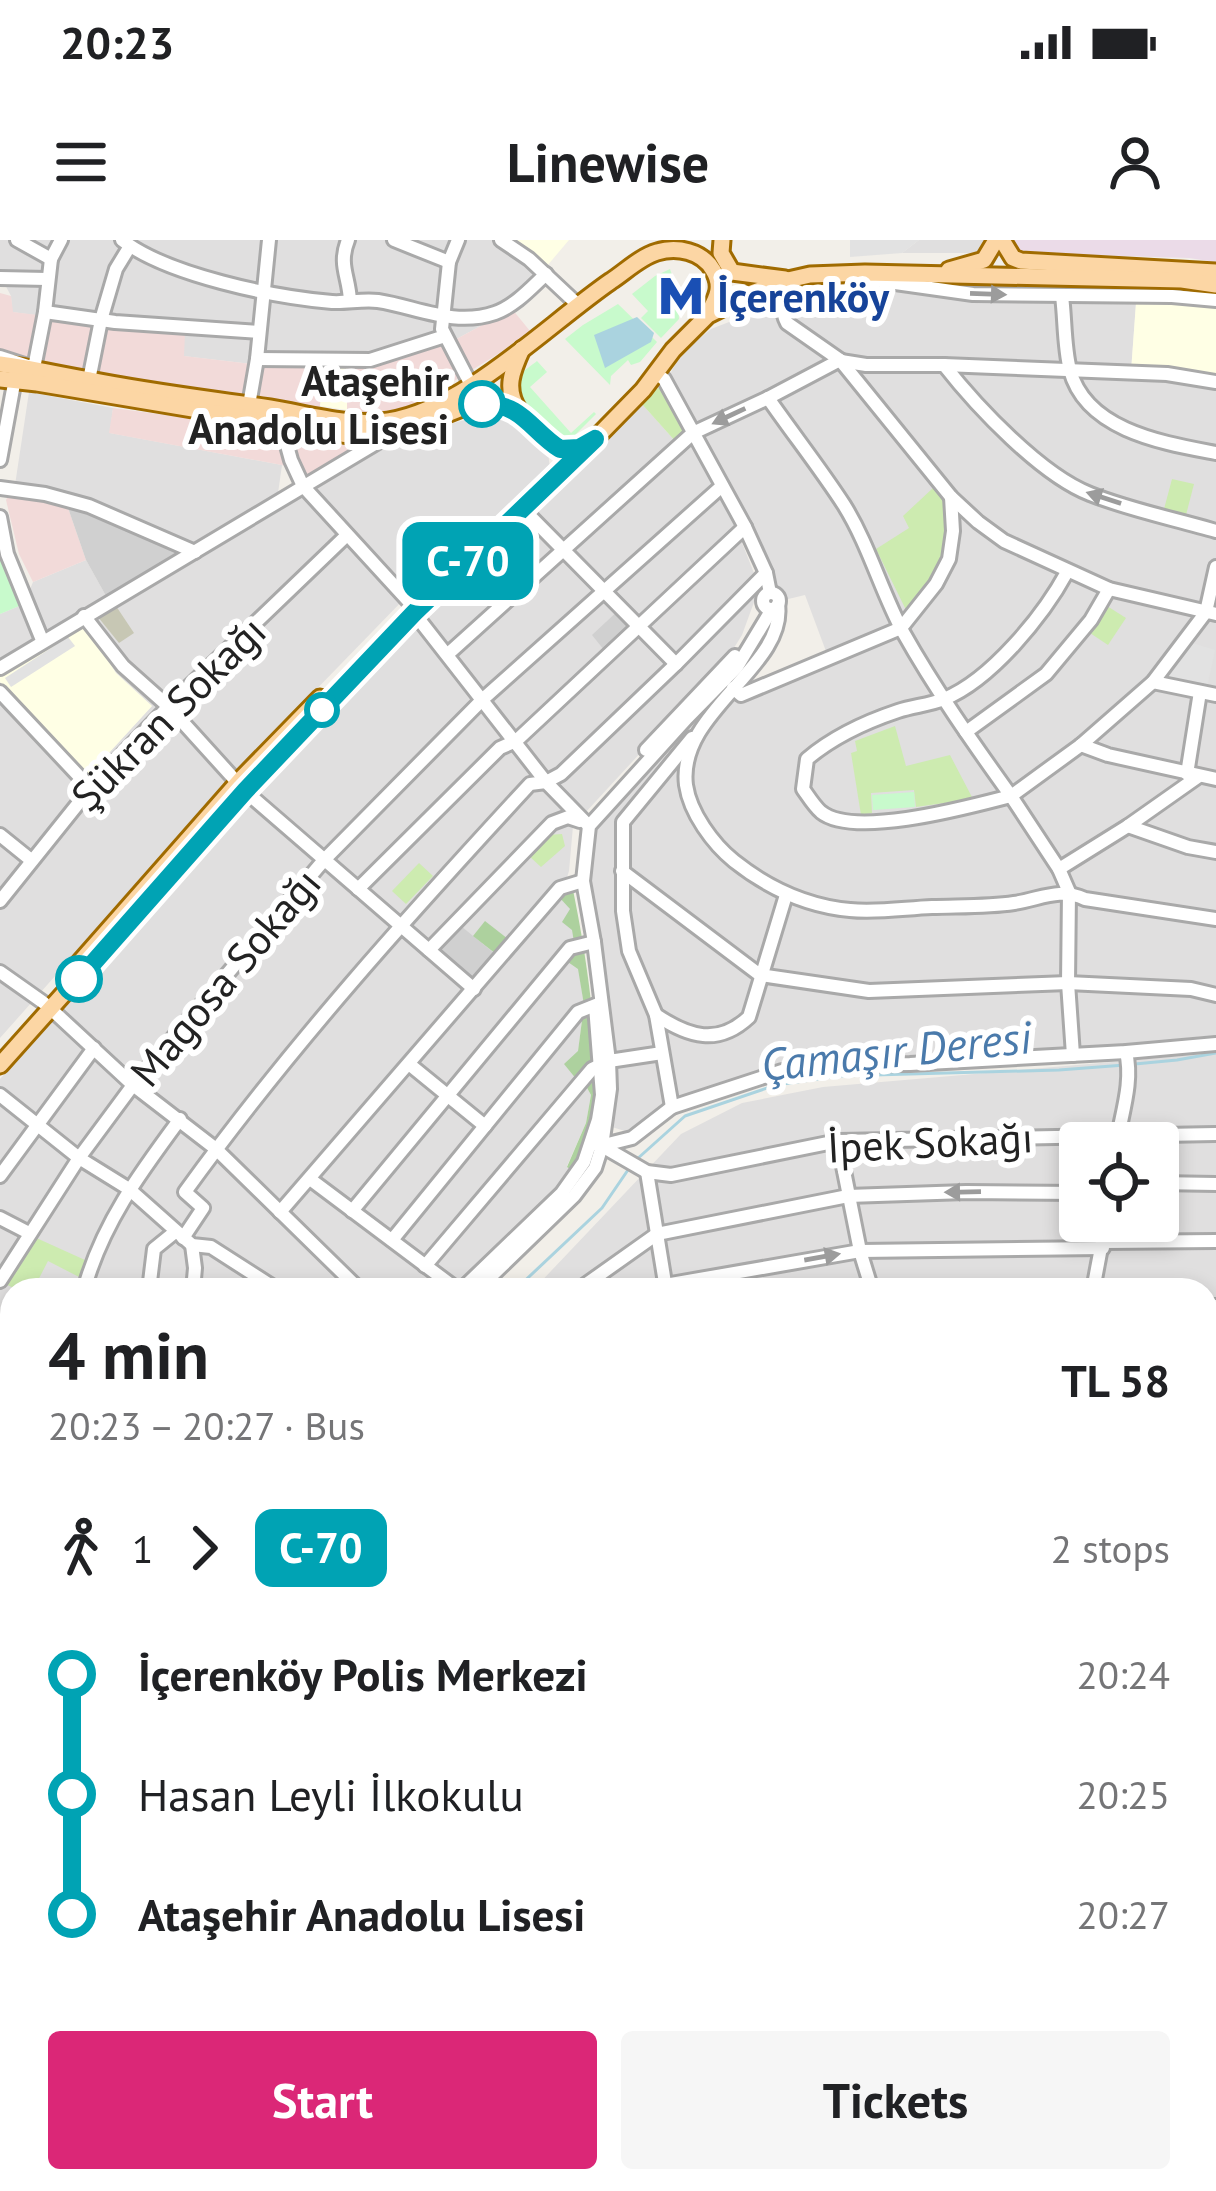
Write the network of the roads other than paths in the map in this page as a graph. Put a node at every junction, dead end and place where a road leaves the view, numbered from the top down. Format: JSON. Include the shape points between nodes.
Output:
{"nodes":[{"id":1,"x":17,"y":240,"type":"edge"},
{"id":2,"x":61,"y":240,"type":"edge"},
{"id":3,"x":268,"y":240,"type":"edge"},
{"id":4,"x":348,"y":240,"type":"edge"},
{"id":5,"x":394,"y":240,"type":"edge"},
{"id":6,"x":458,"y":240,"type":"edge"},
{"id":7,"x":678,"y":240,"type":"edge"},
{"id":8,"x":722,"y":240,"type":"edge"},
{"id":9,"x":999,"y":240,"type":"edge"},
{"id":10,"x":509,"y":242,"type":"edge"},
{"id":11,"x":126,"y":243,"type":"edge"},
{"id":12,"x":31,"y":244,"type":"edge"},
{"id":13,"x":651,"y":254,"type":"junction"},
{"id":14,"x":51,"y":259,"type":"junction"},
{"id":15,"x":449,"y":262,"type":"junction"},
{"id":16,"x":1216,"y":272,"type":"edge"},
{"id":17,"x":546,"y":274,"type":"junction"},
{"id":18,"x":830,"y":274,"type":"junction"},
{"id":19,"x":910,"y":276,"type":"junction"},
{"id":20,"x":0,"y":278,"type":"edge"},
{"id":21,"x":47,"y":279,"type":"junction"},
{"id":22,"x":788,"y":280,"type":"junction"},
{"id":23,"x":1216,"y":285,"type":"edge"},
{"id":24,"x":263,"y":292,"type":"junction"},
{"id":25,"x":1062,"y":296,"type":"junction"},
{"id":26,"x":1216,"y":299,"type":"edge"},
{"id":27,"x":350,"y":301,"type":"junction"},
{"id":28,"x":578,"y":304,"type":"junction"},
{"id":29,"x":45,"y":312,"type":"junction"},
{"id":30,"x":708,"y":314,"type":"junction"},
{"id":31,"x":443,"y":316,"type":"junction"},
{"id":32,"x":101,"y":320,"type":"junction"},
{"id":33,"x":259,"y":332,"type":"junction"},
{"id":34,"x":445,"y":336,"type":"junction"},
{"id":35,"x":524,"y":347,"type":"junction"},
{"id":36,"x":257,"y":359,"type":"junction"},
{"id":37,"x":840,"y":360,"type":"junction"},
{"id":38,"x":944,"y":365,"type":"junction"},
{"id":39,"x":11,"y":369,"type":"edge"},
{"id":40,"x":1070,"y":371,"type":"junction"},
{"id":41,"x":656,"y":374,"type":"junction"},
{"id":42,"x":89,"y":380,"type":"junction"},
{"id":43,"x":1216,"y":382,"type":"edge"},
{"id":44,"x":470,"y":386,"type":"junction"},
{"id":45,"x":768,"y":398,"type":"junction"},
{"id":46,"x":249,"y":405,"type":"junction"},
{"id":47,"x":521,"y":415,"type":"junction"},
{"id":48,"x":281,"y":424,"type":"junction"},
{"id":49,"x":394,"y":432,"type":"junction"},
{"id":50,"x":693,"y":433,"type":"junction"},
{"id":51,"x":595,"y":439,"type":"junction"},
{"id":52,"x":553,"y":446,"type":"junction"},
{"id":53,"x":1216,"y":453,"type":"edge"},
{"id":54,"x":0,"y":460,"type":"edge"},
{"id":55,"x":303,"y":486,"type":"junction"},
{"id":56,"x":722,"y":486,"type":"junction"},
{"id":57,"x":0,"y":488,"type":"edge"},
{"id":58,"x":951,"y":497,"type":"junction"},
{"id":59,"x":524,"y":510,"type":"junction"},
{"id":60,"x":0,"y":518,"type":"edge"},
{"id":61,"x":746,"y":527,"type":"junction"},
{"id":62,"x":1216,"y":531,"type":"edge"},
{"id":63,"x":347,"y":535,"type":"junction"},
{"id":64,"x":563,"y":550,"type":"junction"},
{"id":65,"x":195,"y":552,"type":"junction"},
{"id":66,"x":3,"y":555,"type":"edge"},
{"id":67,"x":1216,"y":567,"type":"edge"},
{"id":68,"x":1067,"y":572,"type":"junction"},
{"id":69,"x":766,"y":573,"type":"junction"},
{"id":70,"x":1108,"y":589,"type":"junction"},
{"id":71,"x":604,"y":591,"type":"junction"},
{"id":72,"x":771,"y":602,"type":"junction"},
{"id":73,"x":412,"y":608,"type":"junction"},
{"id":74,"x":1211,"y":613,"type":"edge"},
{"id":75,"x":84,"y":616,"type":"junction"},
{"id":76,"x":639,"y":626,"type":"junction"},
{"id":77,"x":901,"y":628,"type":"junction"},
{"id":78,"x":42,"y":640,"type":"junction"},
{"id":79,"x":448,"y":654,"type":"junction"},
{"id":80,"x":676,"y":664,"type":"junction"},
{"id":81,"x":0,"y":668,"type":"edge"},
{"id":82,"x":1154,"y":682,"type":"junction"},
{"id":83,"x":733,"y":688,"type":"junction"},
{"id":84,"x":0,"y":692,"type":"edge"},
{"id":85,"x":1200,"y":692,"type":"junction"},
{"id":86,"x":1216,"y":695,"type":"edge"},
{"id":87,"x":483,"y":699,"type":"junction"},
{"id":88,"x":945,"y":699,"type":"junction"},
{"id":89,"x":169,"y":706,"type":"junction"},
{"id":90,"x":704,"y":724,"type":"junction"},
{"id":91,"x":966,"y":732,"type":"junction"},
{"id":92,"x":516,"y":741,"type":"junction"},
{"id":93,"x":1081,"y":746,"type":"junction"},
{"id":94,"x":1193,"y":775,"type":"junction"},
{"id":95,"x":1216,"y":779,"type":"edge"},
{"id":96,"x":546,"y":782,"type":"junction"},
{"id":97,"x":90,"y":788,"type":"junction"},
{"id":98,"x":241,"y":788,"type":"junction"},
{"id":99,"x":1011,"y":796,"type":"junction"},
{"id":100,"x":585,"y":824,"type":"junction"},
{"id":101,"x":1128,"y":826,"type":"junction"},
{"id":102,"x":0,"y":835,"type":"edge"},
{"id":103,"x":1216,"y":852,"type":"edge"},
{"id":104,"x":31,"y":860,"type":"junction"},
{"id":105,"x":324,"y":860,"type":"junction"},
{"id":106,"x":1059,"y":869,"type":"junction"},
{"id":107,"x":622,"y":872,"type":"junction"},
{"id":108,"x":578,"y":881,"type":"junction"},
{"id":109,"x":358,"y":889,"type":"junction"},
{"id":110,"x":1069,"y":892,"type":"junction"},
{"id":111,"x":786,"y":895,"type":"junction"},
{"id":112,"x":0,"y":901,"type":"edge"},
{"id":113,"x":1216,"y":920,"type":"edge"},
{"id":114,"x":400,"y":925,"type":"junction"},
{"id":115,"x":590,"y":942,"type":"junction"},
{"id":116,"x":429,"y":950,"type":"junction"},
{"id":117,"x":0,"y":972,"type":"edge"},
{"id":118,"x":760,"y":975,"type":"junction"},
{"id":119,"x":1067,"y":983,"type":"junction"},
{"id":120,"x":474,"y":988,"type":"junction"},
{"id":121,"x":1216,"y":995,"type":"edge"},
{"id":122,"x":599,"y":1004,"type":"junction"},
{"id":123,"x":48,"y":1007,"type":"junction"},
{"id":124,"x":656,"y":1016,"type":"junction"},
{"id":125,"x":1216,"y":1044,"type":"edge"},
{"id":126,"x":94,"y":1048,"type":"junction"},
{"id":127,"x":0,"y":1050,"type":"edge"},
{"id":128,"x":662,"y":1053,"type":"junction"},
{"id":129,"x":1073,"y":1055,"type":"junction"},
{"id":130,"x":1128,"y":1059,"type":"junction"},
{"id":131,"x":605,"y":1062,"type":"junction"},
{"id":132,"x":409,"y":1064,"type":"junction"},
{"id":133,"x":0,"y":1065,"type":"edge"},
{"id":134,"x":133,"y":1084,"type":"junction"},
{"id":135,"x":448,"y":1094,"type":"junction"},
{"id":136,"x":0,"y":1095,"type":"edge"},
{"id":137,"x":672,"y":1107,"type":"junction"},
{"id":138,"x":181,"y":1119,"type":"junction"},
{"id":139,"x":1120,"y":1122,"type":"edge"},
{"id":140,"x":37,"y":1125,"type":"junction"},
{"id":141,"x":485,"y":1126,"type":"junction"},
{"id":142,"x":1216,"y":1135,"type":"edge"},
{"id":143,"x":1179,"y":1137,"type":"edge"},
{"id":144,"x":1059,"y":1140,"type":"edge"},
{"id":145,"x":838,"y":1142,"type":"junction"},
{"id":146,"x":597,"y":1145,"type":"junction"},
{"id":147,"x":216,"y":1149,"type":"junction"},
{"id":148,"x":79,"y":1158,"type":"junction"},
{"id":149,"x":647,"y":1172,"type":"junction"},
{"id":150,"x":0,"y":1176,"type":"edge"},
{"id":151,"x":310,"y":1179,"type":"junction"},
{"id":152,"x":1179,"y":1183,"type":"edge"},
{"id":153,"x":1216,"y":1184,"type":"edge"},
{"id":154,"x":129,"y":1189,"type":"junction"},
{"id":155,"x":1059,"y":1193,"type":"edge"},
{"id":156,"x":848,"y":1196,"type":"junction"},
{"id":157,"x":352,"y":1211,"type":"junction"},
{"id":158,"x":280,"y":1212,"type":"junction"},
{"id":159,"x":0,"y":1218,"type":"edge"},
{"id":160,"x":29,"y":1233,"type":"junction"},
{"id":161,"x":657,"y":1234,"type":"junction"},
{"id":162,"x":183,"y":1238,"type":"junction"},
{"id":163,"x":392,"y":1240,"type":"junction"},
{"id":164,"x":1216,"y":1241,"type":"edge"},
{"id":165,"x":1103,"y":1242,"type":"edge"},
{"id":166,"x":1103,"y":1245,"type":"junction"},
{"id":167,"x":860,"y":1251,"type":"junction"},
{"id":168,"x":424,"y":1266,"type":"junction"},
{"id":169,"x":247,"y":1269,"type":"junction"},
{"id":170,"x":3,"y":1278,"type":"edge"},
{"id":171,"x":89,"y":1278,"type":"edge"},
{"id":172,"x":149,"y":1278,"type":"edge"},
{"id":173,"x":194,"y":1278,"type":"edge"},
{"id":174,"x":247,"y":1278,"type":"edge"},
{"id":175,"x":260,"y":1278,"type":"edge"},
{"id":176,"x":348,"y":1278,"type":"edge"},
{"id":177,"x":442,"y":1278,"type":"edge"},
{"id":178,"x":472,"y":1278,"type":"edge"},
{"id":179,"x":489,"y":1278,"type":"edge"},
{"id":180,"x":595,"y":1278,"type":"edge"},
{"id":181,"x":664,"y":1278,"type":"edge"},
{"id":182,"x":718,"y":1278,"type":"edge"},
{"id":183,"x":868,"y":1278,"type":"edge"},
{"id":184,"x":1096,"y":1278,"type":"edge"}],
"edges":[{"from":1,"to":12,"type":"street"},
{"from":2,"to":14,"type":"street"},
{"from":3,"to":24,"type":"street"},
{"from":4,"to":27,"type":"street","via":[[342,264]]},
{"from":5,"to":15,"type":"street"},
{"from":6,"to":15,"type":"street"},
{"from":7,"to":13,"type":"main road"},
{"from":8,"to":22,"type":"main road","via":[[732,272]]},
{"from":9,"to":16,"type":"main road","via":[[1022,262]]},
{"from":9,"to":19,"type":"main road","via":[[973,265]]},
{"from":10,"to":17,"type":"street"},
{"from":11,"to":24,"type":"street","via":[[169,266]]},
{"from":11,"to":32,"type":"street"},
{"from":12,"to":14,"type":"street"},
{"from":13,"to":28,"type":"main road"},
{"from":13,"to":30,"type":"main road","via":[[685,250],[711,266],[719,294]]},
{"from":14,"to":21,"type":"street"},
{"from":15,"to":31,"type":"street"},
{"from":17,"to":28,"type":"street"},
{"from":17,"to":31,"type":"street","via":[[497,313]]},
{"from":18,"to":19,"type":"main road"},
{"from":18,"to":22,"type":"main road"},
{"from":18,"to":25,"type":"street","one_way":true,"via":[[973,294]]},
{"from":19,"to":23,"type":"main road"},
{"from":20,"to":21,"type":"street"},
{"from":21,"to":29,"type":"street"},
{"from":22,"to":30,"type":"main road"},
{"from":22,"to":37,"type":"street","via":[[788,323]]},
{"from":24,"to":27,"type":"street"},
{"from":24,"to":33,"type":"street"},
{"from":25,"to":26,"type":"street"},
{"from":25,"to":40,"type":"street"},
{"from":27,"to":31,"type":"street"},
{"from":28,"to":35,"type":"main road"},
{"from":29,"to":32,"type":"street"},
{"from":29,"to":39,"type":"street"},
{"from":30,"to":41,"type":"main road"},
{"from":31,"to":34,"type":"street"},
{"from":32,"to":33,"type":"street"},
{"from":32,"to":42,"type":"street"},
{"from":33,"to":36,"type":"street"},
{"from":34,"to":36,"type":"street","via":[[370,360]]},
{"from":34,"to":44,"type":"street"},
{"from":35,"to":44,"type":"main road"},
{"from":35,"to":47,"type":"main road","via":[[509,386]]},
{"from":36,"to":46,"type":"street"},
{"from":37,"to":38,"type":"street"},
{"from":37,"to":45,"type":"street"},
{"from":37,"to":58,"type":"street"},
{"from":38,"to":40,"type":"street"},
{"from":62,"to":38,"type":"street","one_way":true,"via":[[1064,481]]},
{"from":39,"to":42,"type":"main road"},
{"from":39,"to":48,"type":"main road"},
{"from":39,"to":54,"type":"street"},
{"from":40,"to":43,"type":"street"},
{"from":40,"to":53,"type":"street","via":[[1100,415],[1153,441]]},
{"from":41,"to":50,"type":"street"},
{"from":41,"to":51,"type":"main road"},
{"from":42,"to":46,"type":"main road"},
{"from":44,"to":46,"type":"main road","via":[[392,421]]},
{"from":45,"to":50,"type":"street","one_way":true},
{"from":45,"to":77,"type":"street","via":[[845,507]]},
{"from":47,"to":49,"type":"main road","via":[[493,404],[467,406]]},
{"from":47,"to":52,"type":"main road"},
{"from":48,"to":49,"type":"main road","via":[[354,436]]},
{"from":48,"to":55,"type":"street"},
{"from":49,"to":55,"type":"street"},
{"from":50,"to":56,"type":"street"},
{"from":50,"to":64,"type":"street"},
{"from":51,"to":52,"type":"main road","via":[[570,450]]},
{"from":51,"to":59,"type":"main road"},
{"from":52,"to":73,"type":"main road","via":[[550,475]]},
{"from":55,"to":63,"type":"street"},
{"from":55,"to":65,"type":"street"},
{"from":56,"to":61,"type":"street"},
{"from":56,"to":71,"type":"street","name":"Magosa Sokağı"},
{"from":57,"to":65,"type":"street","via":[[89,506]]},
{"from":58,"to":68,"type":"street","via":[[1004,541]]},
{"from":58,"to":77,"type":"street","via":[[949,559]]},
{"from":59,"to":64,"type":"street"},
{"from":59,"to":73,"type":"main road"},
{"from":60,"to":66,"type":"street"},
{"from":61,"to":69,"type":"street"},
{"from":61,"to":76,"type":"street"},
{"from":63,"to":73,"type":"street"},
{"from":63,"to":89,"type":"street","name":"Şükran Sokağı"},
{"from":64,"to":71,"type":"street"},
{"from":64,"to":79,"type":"street"},
{"from":65,"to":75,"type":"street"},
{"from":66,"to":78,"type":"street"},
{"from":67,"to":74,"type":"street"},
{"from":68,"to":70,"type":"street"},
{"from":68,"to":88,"type":"street","via":[[1004,654]]},
{"from":69,"to":72,"type":"street"},
{"from":69,"to":80,"type":"street"},
{"from":70,"to":74,"type":"street"},
{"from":70,"to":91,"type":"street","via":[[1046,674]]},
{"from":71,"to":76,"type":"street"},
{"from":71,"to":87,"type":"street","name":"Magosa Sokağı"},
{"from":72,"to":83,"type":"street","via":[[779,613],[771,640]]},
{"from":72,"to":100,"type":"street","via":[[730,663]]},
{"from":73,"to":79,"type":"street"},
{"from":73,"to":98,"type":"main road"},
{"from":74,"to":82,"type":"street"},
{"from":75,"to":78,"type":"street"},
{"from":75,"to":89,"type":"street"},
{"from":76,"to":80,"type":"street"},
{"from":76,"to":92,"type":"street"},
{"from":77,"to":83,"type":"street","via":[[741,695]]},
{"from":77,"to":88,"type":"street"},
{"from":78,"to":81,"type":"street"},
{"from":79,"to":87,"type":"street"},
{"from":80,"to":96,"type":"street"},
{"from":82,"to":85,"type":"street"},
{"from":82,"to":93,"type":"street"},
{"from":83,"to":90,"type":"street"},
{"from":84,"to":97,"type":"street"},
{"from":85,"to":86,"type":"street"},
{"from":85,"to":94,"type":"street"},
{"from":87,"to":92,"type":"street"},
{"from":87,"to":105,"type":"street","name":"Magosa Sokağı"},
{"from":88,"to":91,"type":"street"},
{"from":88,"to":99,"type":"street","via":[[830,740],[807,759],[803,789],[822,813],[857,821],[926,818]]},
{"from":89,"to":97,"type":"street","name":"Şükran Sokağı"},
{"from":89,"to":98,"type":"street"},
{"from":90,"to":107,"type":"street","via":[[623,822]]},
{"from":90,"to":111,"type":"street","via":[[688,758],[693,808],[723,852]]},
{"from":91,"to":99,"type":"street"},
{"from":92,"to":96,"type":"street"},
{"from":92,"to":109,"type":"street"},
{"from":93,"to":94,"type":"street"},
{"from":93,"to":99,"type":"street"},
{"from":94,"to":95,"type":"street"},
{"from":94,"to":101,"type":"street"},
{"from":96,"to":100,"type":"street"},
{"from":96,"to":114,"type":"street","via":[[530,784]]},
{"from":97,"to":104,"type":"street","name":"Şükran Sokağı"},
{"from":98,"to":105,"type":"street"},
{"from":98,"to":123,"type":"main road"},
{"from":99,"to":106,"type":"street"},
{"from":100,"to":108,"type":"street"},
{"from":100,"to":116,"type":"street","via":[[552,823]]},
{"from":101,"to":103,"type":"street"},
{"from":101,"to":106,"type":"street"},
{"from":102,"to":104,"type":"street"},
{"from":104,"to":112,"type":"street","name":"Şükran Sokağı"},
{"from":105,"to":109,"type":"street"},
{"from":105,"to":134,"type":"street","name":"Magosa Sokağı"},
{"from":106,"to":110,"type":"street"},
{"from":107,"to":118,"type":"street"},
{"from":107,"to":124,"type":"street","via":[[629,951]]},
{"from":108,"to":115,"type":"street"},
{"from":108,"to":120,"type":"street","via":[[560,888]]},
{"from":109,"to":114,"type":"street"},
{"from":110,"to":111,"type":"street","via":[[1012,904],[850,910]]},
{"from":110,"to":113,"type":"street"},
{"from":110,"to":119,"type":"street"},
{"from":111,"to":118,"type":"street"},
{"from":114,"to":116,"type":"street"},
{"from":114,"to":147,"type":"street"},
{"from":115,"to":122,"type":"street"},
{"from":115,"to":135,"type":"street","via":[[570,948]]},
{"from":116,"to":120,"type":"street"},
{"from":117,"to":123,"type":"street"},
{"from":118,"to":119,"type":"street","via":[[869,991]]},
{"from":118,"to":124,"type":"street","via":[[749,1017],[736,1029],[695,1035]]},
{"from":119,"to":121,"type":"street"},
{"from":119,"to":129,"type":"street"},
{"from":120,"to":132,"type":"street"},
{"from":122,"to":131,"type":"street"},
{"from":122,"to":141,"type":"street","via":[[578,1012]]},
{"from":123,"to":126,"type":"street"},
{"from":123,"to":127,"type":"main road"},
{"from":123,"to":133,"type":"main road"},
{"from":124,"to":128,"type":"street"},
{"from":125,"to":130,"type":"street"},
{"from":126,"to":134,"type":"street"},
{"from":126,"to":140,"type":"street"},
{"from":128,"to":131,"type":"street"},
{"from":128,"to":137,"type":"street"},
{"from":129,"to":130,"type":"street"},
{"from":129,"to":137,"type":"street","via":[[817,1065]]},
{"from":130,"to":139,"type":"street"},
{"from":131,"to":146,"type":"street"},
{"from":131,"to":168,"type":"street"},
{"from":132,"to":135,"type":"street"},
{"from":132,"to":151,"type":"street"},
{"from":134,"to":138,"type":"street"},
{"from":134,"to":148,"type":"street","name":"Magosa Sokağı"},
{"from":135,"to":141,"type":"street"},
{"from":135,"to":157,"type":"street"},
{"from":136,"to":140,"type":"street"},
{"from":137,"to":146,"type":"street","via":[[632,1138]]},
{"from":138,"to":147,"type":"street"},
{"from":138,"to":154,"type":"street"},
{"from":140,"to":148,"type":"street"},
{"from":140,"to":150,"type":"street"},
{"from":141,"to":163,"type":"street"},
{"from":142,"to":143,"type":"street","name":"İpek Sokağı"},
{"from":144,"to":145,"type":"street","name":"İpek Sokağı"},
{"from":145,"to":149,"type":"street","name":"İpek Sokağı"},
{"from":145,"to":156,"type":"street"},
{"from":146,"to":149,"type":"street"},
{"from":146,"to":178,"type":"street","via":[[562,1193]]},
{"from":146,"to":179,"type":"street","via":[[595,1168],[574,1196]]},
{"from":147,"to":158,"type":"street"},
{"from":147,"to":162,"type":"street","via":[[184,1192],[203,1208]]},
{"from":148,"to":154,"type":"street"},
{"from":148,"to":160,"type":"street","name":"Magosa Sokağı"},
{"from":149,"to":161,"type":"street"},
{"from":151,"to":157,"type":"street"},
{"from":151,"to":158,"type":"street"},
{"from":152,"to":153,"type":"street"},
{"from":154,"to":162,"type":"street"},
{"from":154,"to":171,"type":"street"},
{"from":155,"to":156,"type":"street","one_way":true},
{"from":156,"to":161,"type":"street"},
{"from":156,"to":167,"type":"street"},
{"from":157,"to":163,"type":"street"},
{"from":158,"to":176,"type":"street"},
{"from":159,"to":160,"type":"street"},
{"from":160,"to":170,"type":"street","name":"Magosa Sokağı"},
{"from":161,"to":180,"type":"street"},
{"from":161,"to":181,"type":"street"},
{"from":162,"to":169,"type":"street"},
{"from":162,"to":172,"type":"street","via":[[154,1250]]},
{"from":162,"to":173,"type":"street"},
{"from":163,"to":168,"type":"street"},
{"from":164,"to":166,"type":"street"},
{"from":165,"to":166,"type":"street"},
{"from":166,"to":167,"type":"street"},
{"from":166,"to":184,"type":"street"},
{"from":182,"to":167,"type":"street","one_way":true},
{"from":167,"to":183,"type":"street"},
{"from":168,"to":177,"type":"street"},
{"from":169,"to":174,"type":"street"},
{"from":169,"to":175,"type":"street"}]}
